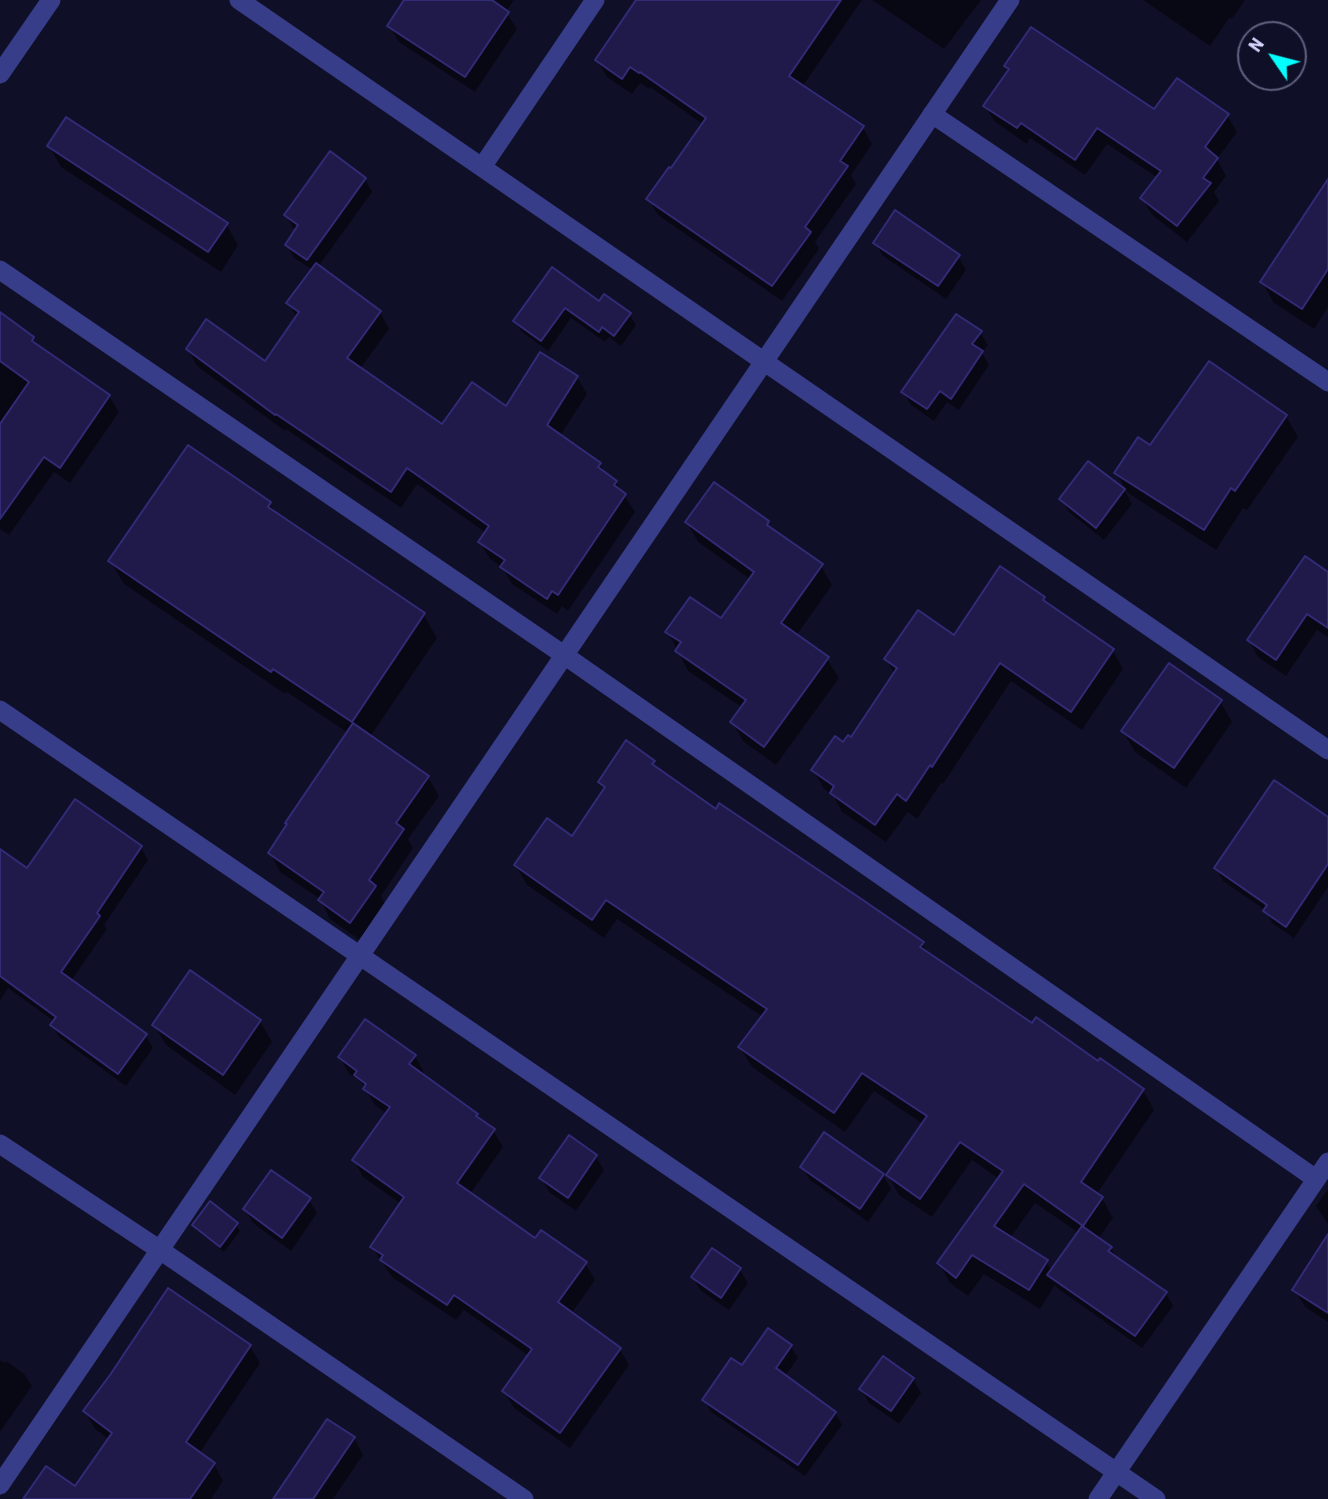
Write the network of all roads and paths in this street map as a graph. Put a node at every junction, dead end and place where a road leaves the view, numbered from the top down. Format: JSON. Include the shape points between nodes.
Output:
{"nodes":[{"id":1,"x":51,"y":0,"type":"edge"},
{"id":2,"x":239,"y":0,"type":"edge"},
{"id":3,"x":595,"y":0,"type":"edge"},
{"id":4,"x":1010,"y":0,"type":"edge"},
{"id":5,"x":0,"y":74,"type":"edge"},
{"id":6,"x":932,"y":114,"type":"junction"},
{"id":7,"x":482,"y":167,"type":"junction"},
{"id":8,"x":0,"y":270,"type":"edge"},
{"id":9,"x":764,"y":361,"type":"junction"},
{"id":10,"x":1328,"y":382,"type":"edge"},
{"id":11,"x":565,"y":655,"type":"junction"},
{"id":12,"x":0,"y":710,"type":"edge"},
{"id":13,"x":1328,"y":750,"type":"edge"},
{"id":14,"x":360,"y":955,"type":"junction"},
{"id":15,"x":0,"y":1144,"type":"edge"},
{"id":16,"x":1328,"y":1162,"type":"edge"},
{"id":17,"x":1316,"y":1179,"type":"junction"},
{"id":18,"x":159,"y":1250,"type":"junction"},
{"id":19,"x":1116,"y":1473,"type":"junction"},
{"id":20,"x":0,"y":1485,"type":"edge"},
{"id":21,"x":524,"y":1499,"type":"edge"},
{"id":22,"x":1098,"y":1499,"type":"edge"},
{"id":23,"x":1156,"y":1499,"type":"edge"}],
"edges":[{"from":1,"to":5,"type":"street"},
{"from":2,"to":7,"type":"street"},
{"from":3,"to":7,"type":"street"},
{"from":4,"to":6,"type":"street"},
{"from":6,"to":9,"type":"street"},
{"from":6,"to":10,"type":"street"},
{"from":7,"to":9,"type":"street"},
{"from":8,"to":11,"type":"street"},
{"from":9,"to":11,"type":"street"},
{"from":9,"to":13,"type":"street"},
{"from":11,"to":14,"type":"street"},
{"from":11,"to":17,"type":"street"},
{"from":12,"to":14,"type":"street"},
{"from":14,"to":18,"type":"street"},
{"from":14,"to":19,"type":"street"},
{"from":15,"to":18,"type":"street"},
{"from":16,"to":17,"type":"street"},
{"from":17,"to":19,"type":"street"},
{"from":18,"to":20,"type":"street"},
{"from":18,"to":21,"type":"street"},
{"from":19,"to":22,"type":"street"},
{"from":19,"to":23,"type":"street"}]}
